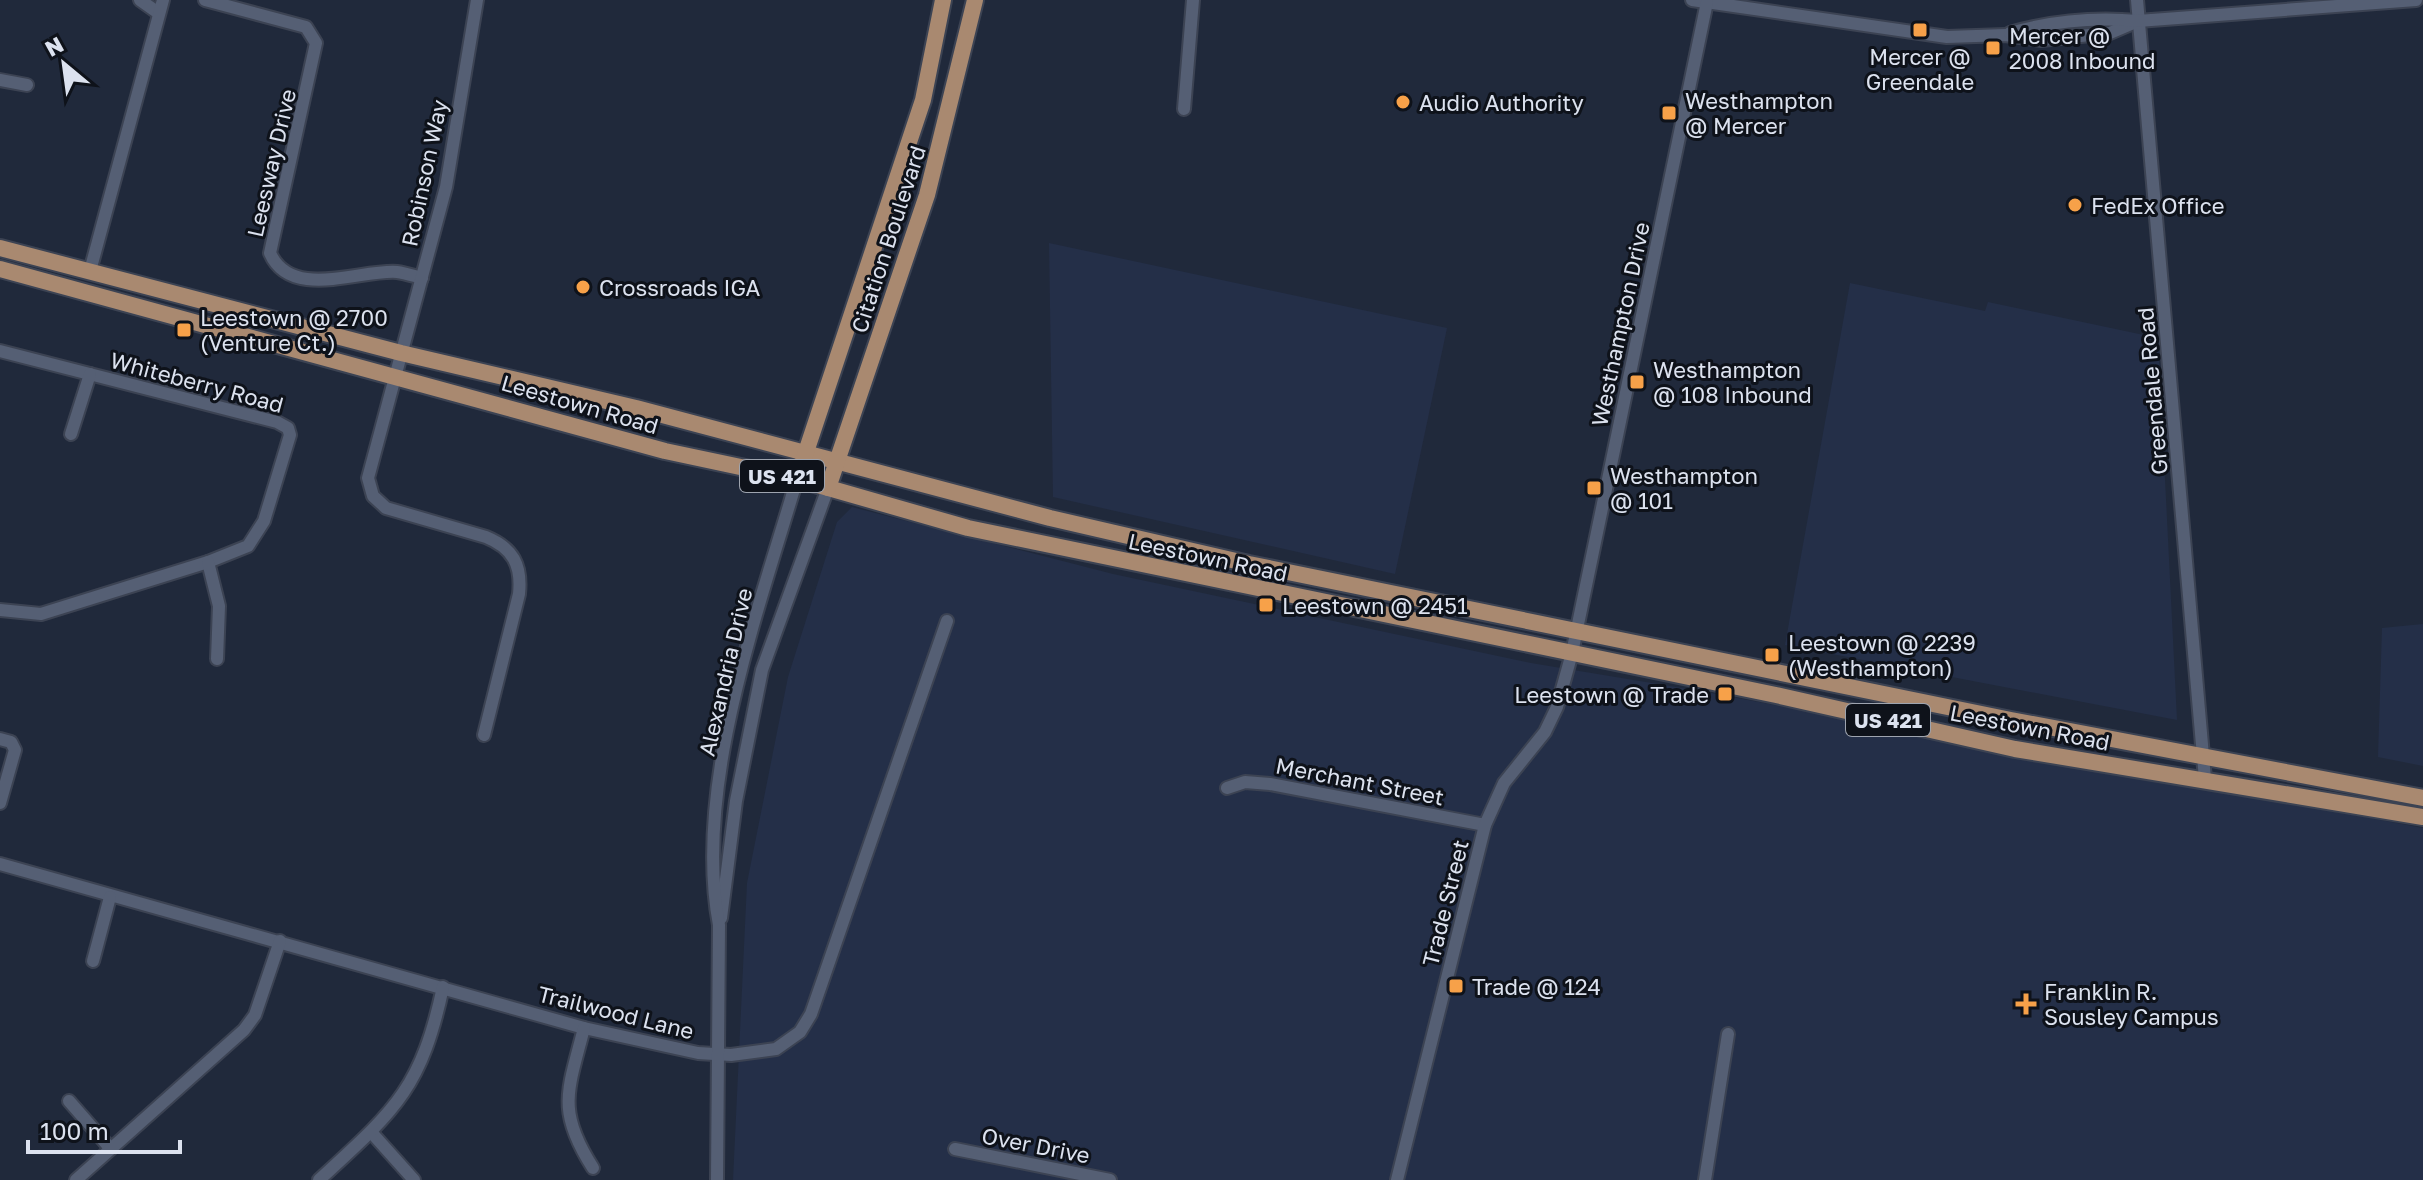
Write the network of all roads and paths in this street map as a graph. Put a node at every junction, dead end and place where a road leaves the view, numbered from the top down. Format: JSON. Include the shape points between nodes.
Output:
{"nodes":[{"id":1,"x":140,"y":0,"type":"edge"},
{"id":2,"x":205,"y":0,"type":"edge"},
{"id":3,"x":477,"y":0,"type":"edge"},
{"id":4,"x":943,"y":0,"type":"edge"},
{"id":5,"x":975,"y":0,"type":"edge"},
{"id":6,"x":1193,"y":0,"type":"edge"},
{"id":7,"x":1692,"y":0,"type":"edge"},
{"id":8,"x":2137,"y":0,"type":"edge"},
{"id":9,"x":2416,"y":0,"type":"edge"},
{"id":10,"x":1707,"y":2,"type":"junction"},
{"id":11,"x":160,"y":6,"type":"edge"},
{"id":12,"x":2138,"y":21,"type":"junction"},
{"id":13,"x":0,"y":80,"type":"edge"},
{"id":14,"x":27,"y":85,"type":"dead end"},
{"id":15,"x":1184,"y":109,"type":"dead end"},
{"id":16,"x":0,"y":248,"type":"edge"},
{"id":17,"x":0,"y":261,"type":"edge"},
{"id":18,"x":0,"y":269,"type":"edge"},
{"id":19,"x":90,"y":271,"type":"junction"},
{"id":20,"x":422,"y":278,"type":"junction"},
{"id":21,"x":0,"y":351,"type":"edge"},
{"id":22,"x":401,"y":353,"type":"junction"},
{"id":23,"x":90,"y":374,"type":"junction"},
{"id":24,"x":395,"y":375,"type":"junction"},
{"id":25,"x":71,"y":434,"type":"dead end"},
{"id":26,"x":803,"y":452,"type":"junction"},
{"id":27,"x":838,"y":462,"type":"junction"},
{"id":28,"x":797,"y":479,"type":"junction"},
{"id":29,"x":828,"y":488,"type":"junction"},
{"id":30,"x":208,"y":562,"type":"junction"},
{"id":31,"x":0,"y":610,"type":"edge"},
{"id":32,"x":947,"y":621,"type":"dead end"},
{"id":33,"x":1576,"y":632,"type":"junction"},
{"id":34,"x":1572,"y":653,"type":"junction"},
{"id":35,"x":217,"y":659,"type":"dead end"},
{"id":36,"x":484,"y":735,"type":"dead end"},
{"id":37,"x":0,"y":739,"type":"edge"},
{"id":38,"x":2202,"y":755,"type":"junction"},
{"id":39,"x":2205,"y":779,"type":"junction"},
{"id":40,"x":1227,"y":788,"type":"dead end"},
{"id":41,"x":2423,"y":798,"type":"edge"},
{"id":42,"x":0,"y":803,"type":"edge"},
{"id":43,"x":2423,"y":817,"type":"edge"},
{"id":44,"x":1485,"y":825,"type":"junction"},
{"id":45,"x":0,"y":864,"type":"edge"},
{"id":46,"x":110,"y":897,"type":"junction"},
{"id":47,"x":719,"y":925,"type":"junction"},
{"id":48,"x":280,"y":941,"type":"junction"},
{"id":49,"x":93,"y":961,"type":"dead end"},
{"id":50,"x":443,"y":987,"type":"junction"},
{"id":51,"x":584,"y":1028,"type":"junction"},
{"id":52,"x":1728,"y":1034,"type":"dead end"},
{"id":53,"x":719,"y":1056,"type":"junction"},
{"id":54,"x":69,"y":1101,"type":"dead end"},
{"id":55,"x":371,"y":1132,"type":"junction"},
{"id":56,"x":110,"y":1148,"type":"junction"},
{"id":57,"x":955,"y":1149,"type":"dead end"},
{"id":58,"x":593,"y":1168,"type":"dead end"},
{"id":59,"x":76,"y":1180,"type":"edge"},
{"id":60,"x":319,"y":1180,"type":"edge"},
{"id":61,"x":414,"y":1180,"type":"edge"},
{"id":62,"x":717,"y":1180,"type":"edge"},
{"id":63,"x":1110,"y":1180,"type":"edge"},
{"id":64,"x":1397,"y":1180,"type":"edge"},
{"id":65,"x":1705,"y":1180,"type":"edge"}],
"edges":[{"from":1,"to":11,"type":"street"},
{"from":2,"to":20,"type":"street","name":"Leesway Drive","via":[[306,27],[316,43],[270,253],[274,261],[296,275],[326,281],[396,272]]},
{"from":3,"to":20,"type":"street","name":"Robinson Way","via":[[446,187]]},
{"from":4,"to":26,"type":"main road","name":"Citation Boulevard","via":[[923,100]]},
{"from":5,"to":27,"type":"main road","name":"Citation Boulevard","via":[[927,195]]},
{"from":6,"to":15,"type":"street"},
{"from":7,"to":10,"type":"street"},
{"from":8,"to":12,"type":"street","name":"Greendale Road"},
{"from":9,"to":12,"type":"street"},
{"from":10,"to":12,"type":"street","via":[[1947,37],[2041,40],[2110,33]]},
{"from":10,"to":33,"type":"street","name":"Westhampton Drive"},
{"from":11,"to":19,"type":"street"},
{"from":12,"to":38,"type":"street","name":"Greendale Road"},
{"from":13,"to":14,"type":"street"},
{"from":16,"to":19,"type":"main road","name":"Leestown Road","number":"US 421"},
{"from":17,"to":19,"type":"main road","via":[[73,277]]},
{"from":18,"to":24,"type":"main road","name":"Leestown Road","number":"US 421"},
{"from":19,"to":22,"type":"main road","name":"Leestown Road","number":"US 421"},
{"from":20,"to":22,"type":"street","name":"Robinson Way"},
{"from":21,"to":23,"type":"street","name":"Whiteberry Road"},
{"from":22,"to":24,"type":"street","name":"Robinson Way"},
{"from":22,"to":26,"type":"main road","name":"Leestown Road","number":"US 421"},
{"from":23,"to":25,"type":"street"},
{"from":23,"to":30,"type":"street","name":"Whiteberry Road","via":[[288,428],[287,448],[259,532],[248,546]]},
{"from":24,"to":28,"type":"main road","name":"Leestown Road","number":"US 421","via":[[665,451]]},
{"from":24,"to":36,"type":"street","name":"Robinson Way","via":[[369,467],[373,496],[393,511],[501,543],[517,562],[520,576]]},
{"from":26,"to":27,"type":"main road","name":"Leestown Road","number":"US 421"},
{"from":26,"to":28,"type":"main road","name":"Citation Boulevard"},
{"from":27,"to":29,"type":"main road","name":"Citation Boulevard"},
{"from":27,"to":33,"type":"main road","name":"Leestown Road","number":"US 421","via":[[1153,542]]},
{"from":28,"to":29,"type":"main road","name":"Leestown Road","number":"US 421"},
{"from":28,"to":47,"type":"street","name":"Alexandria Drive","via":[[734,700],[715,842],[713,894]]},
{"from":29,"to":34,"type":"main road","name":"Leestown Road","number":"US 421","via":[[968,528]]},
{"from":29,"to":47,"type":"street","name":"Alexandria Drive","via":[[762,670]]},
{"from":30,"to":31,"type":"street","name":"Whiteberry Road","via":[[41,614]]},
{"from":30,"to":35,"type":"street","via":[[219,606]]},
{"from":32,"to":53,"type":"street","name":"Trailwood Lane","via":[[811,1014],[800,1032],[776,1049]]},
{"from":33,"to":34,"type":"street","name":"Westhampton Drive"},
{"from":33,"to":38,"type":"main road","name":"Leestown Road","number":"US 421"},
{"from":34,"to":39,"type":"main road","name":"Leestown Road","number":"US 421","via":[[2015,749]]},
{"from":34,"to":44,"type":"street","name":"Trade Street","via":[[1545,732],[1504,783]]},
{"from":37,"to":42,"type":"street","via":[[11,742],[15,750]]},
{"from":38,"to":39,"type":"street","name":"Greendale Road"},
{"from":38,"to":41,"type":"main road","name":"Leestown Road"},
{"from":39,"to":43,"type":"main road","name":"Leestown Road"},
{"from":40,"to":44,"type":"street","name":"Merchant Street","via":[[1245,782],[1270,784]]},
{"from":44,"to":64,"type":"street","name":"Trade Street"},
{"from":45,"to":46,"type":"street","name":"Trailwood Lane"},
{"from":46,"to":48,"type":"street","name":"Trailwood Lane"},
{"from":46,"to":49,"type":"street"},
{"from":47,"to":53,"type":"street","name":"Alexandria Drive"},
{"from":48,"to":50,"type":"street","name":"Trailwood Lane"},
{"from":48,"to":56,"type":"street","via":[[255,1015],[244,1030]]},
{"from":50,"to":51,"type":"street","name":"Trailwood Lane"},
{"from":50,"to":55,"type":"street","via":[[433,1035],[415,1077]]},
{"from":51,"to":53,"type":"street","name":"Trailwood Lane"},
{"from":51,"to":58,"type":"street","via":[[571,1081],[569,1117],[571,1132]]},
{"from":52,"to":65,"type":"street"},
{"from":53,"to":62,"type":"street","name":"Alexandria Drive"},
{"from":54,"to":56,"type":"street"},
{"from":55,"to":60,"type":"street"},
{"from":55,"to":61,"type":"street"},
{"from":56,"to":59,"type":"street"},
{"from":57,"to":63,"type":"street","name":"Over Drive"}]}
